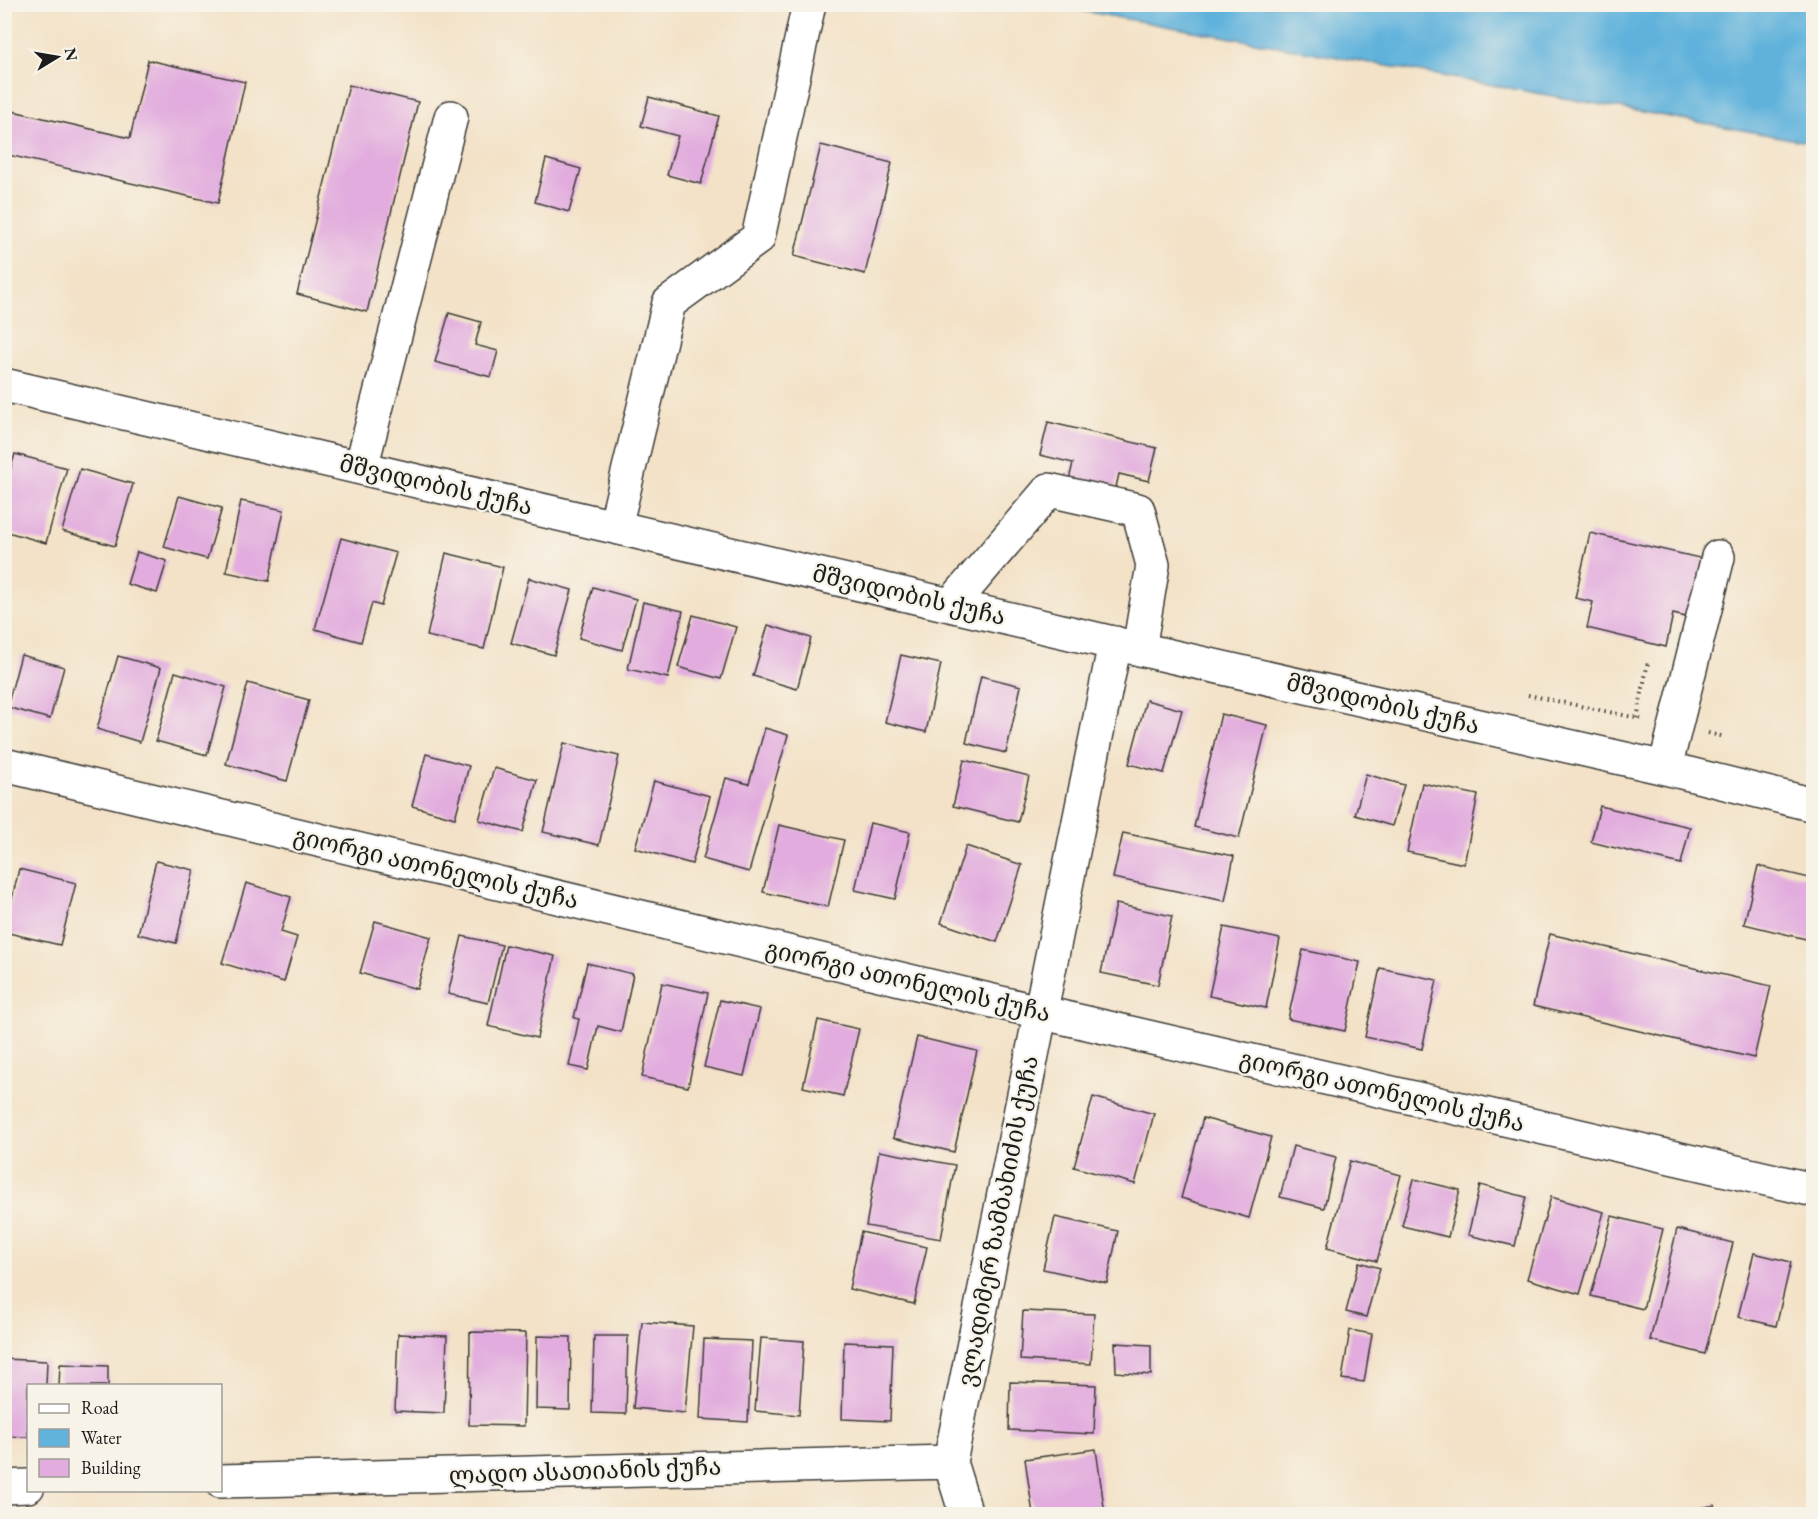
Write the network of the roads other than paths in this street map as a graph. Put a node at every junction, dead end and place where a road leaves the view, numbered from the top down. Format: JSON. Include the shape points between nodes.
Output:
{"nodes":[{"id":1,"x":809,"y":4,"type":"edge"},
{"id":2,"x":451,"y":117,"type":"dead end"},
{"id":3,"x":4,"y":385,"type":"edge"},
{"id":4,"x":361,"y":468,"type":"junction"},
{"id":5,"x":615,"y":527,"type":"junction"},
{"id":6,"x":1718,"y":557,"type":"dead end"},
{"id":7,"x":951,"y":605,"type":"junction"},
{"id":8,"x":1127,"y":646,"type":"junction"},
{"id":9,"x":4,"y":765,"type":"edge"},
{"id":10,"x":1665,"y":768,"type":"junction"},
{"id":11,"x":1814,"y":805,"type":"edge"},
{"id":12,"x":1039,"y":1012,"type":"junction"},
{"id":13,"x":1814,"y":1190,"type":"edge"},
{"id":14,"x":950,"y":1462,"type":"junction"},
{"id":15,"x":222,"y":1481,"type":"edge"},
{"id":16,"x":27,"y":1486,"type":"edge"},
{"id":17,"x":4,"y":1487,"type":"edge"},
{"id":18,"x":966,"y":1515,"type":"edge"}],
"edges":[{"from":1,"to":5,"type":"street","via":[[758,238],[669,303]]},
{"from":2,"to":4,"type":"street"},
{"from":3,"to":4,"type":"street","name":"მშვიდობის ქუჩა"},
{"from":4,"to":5,"type":"street","name":"მშვიდობის ქუჩა"},
{"from":5,"to":7,"type":"street","name":"მშვიდობის ქუჩა"},
{"from":6,"to":10,"type":"street"},
{"from":7,"to":8,"type":"street","name":"მშვიდობის ქუჩა"},
{"from":7,"to":8,"type":"street","name":"ვლადიმერ ზამბახიძის ქუჩა","via":[[1049,490],[1138,510],[1153,565]]},
{"from":8,"to":10,"type":"street","name":"მშვიდობის ქუჩა"},
{"from":8,"to":12,"type":"street","name":"ვლადიმერ ზამბახიძის ქუჩა"},
{"from":9,"to":12,"type":"street","name":"გიორგი ათონელის ქუჩა"},
{"from":10,"to":11,"type":"street","name":"მშვიდობის ქუჩა"},
{"from":12,"to":13,"type":"street","name":"გიორგი ათონელის ქუჩა"},
{"from":12,"to":14,"type":"street","name":"ვლადიმერ ზამბახიძის ქუჩა"},
{"from":14,"to":15,"type":"street","name":"ლადო ასათიანის ქუჩა"},
{"from":14,"to":18,"type":"street","name":"ვლადიმერ ზამბახიძის ქუჩა"},
{"from":16,"to":17,"type":"street"}]}
